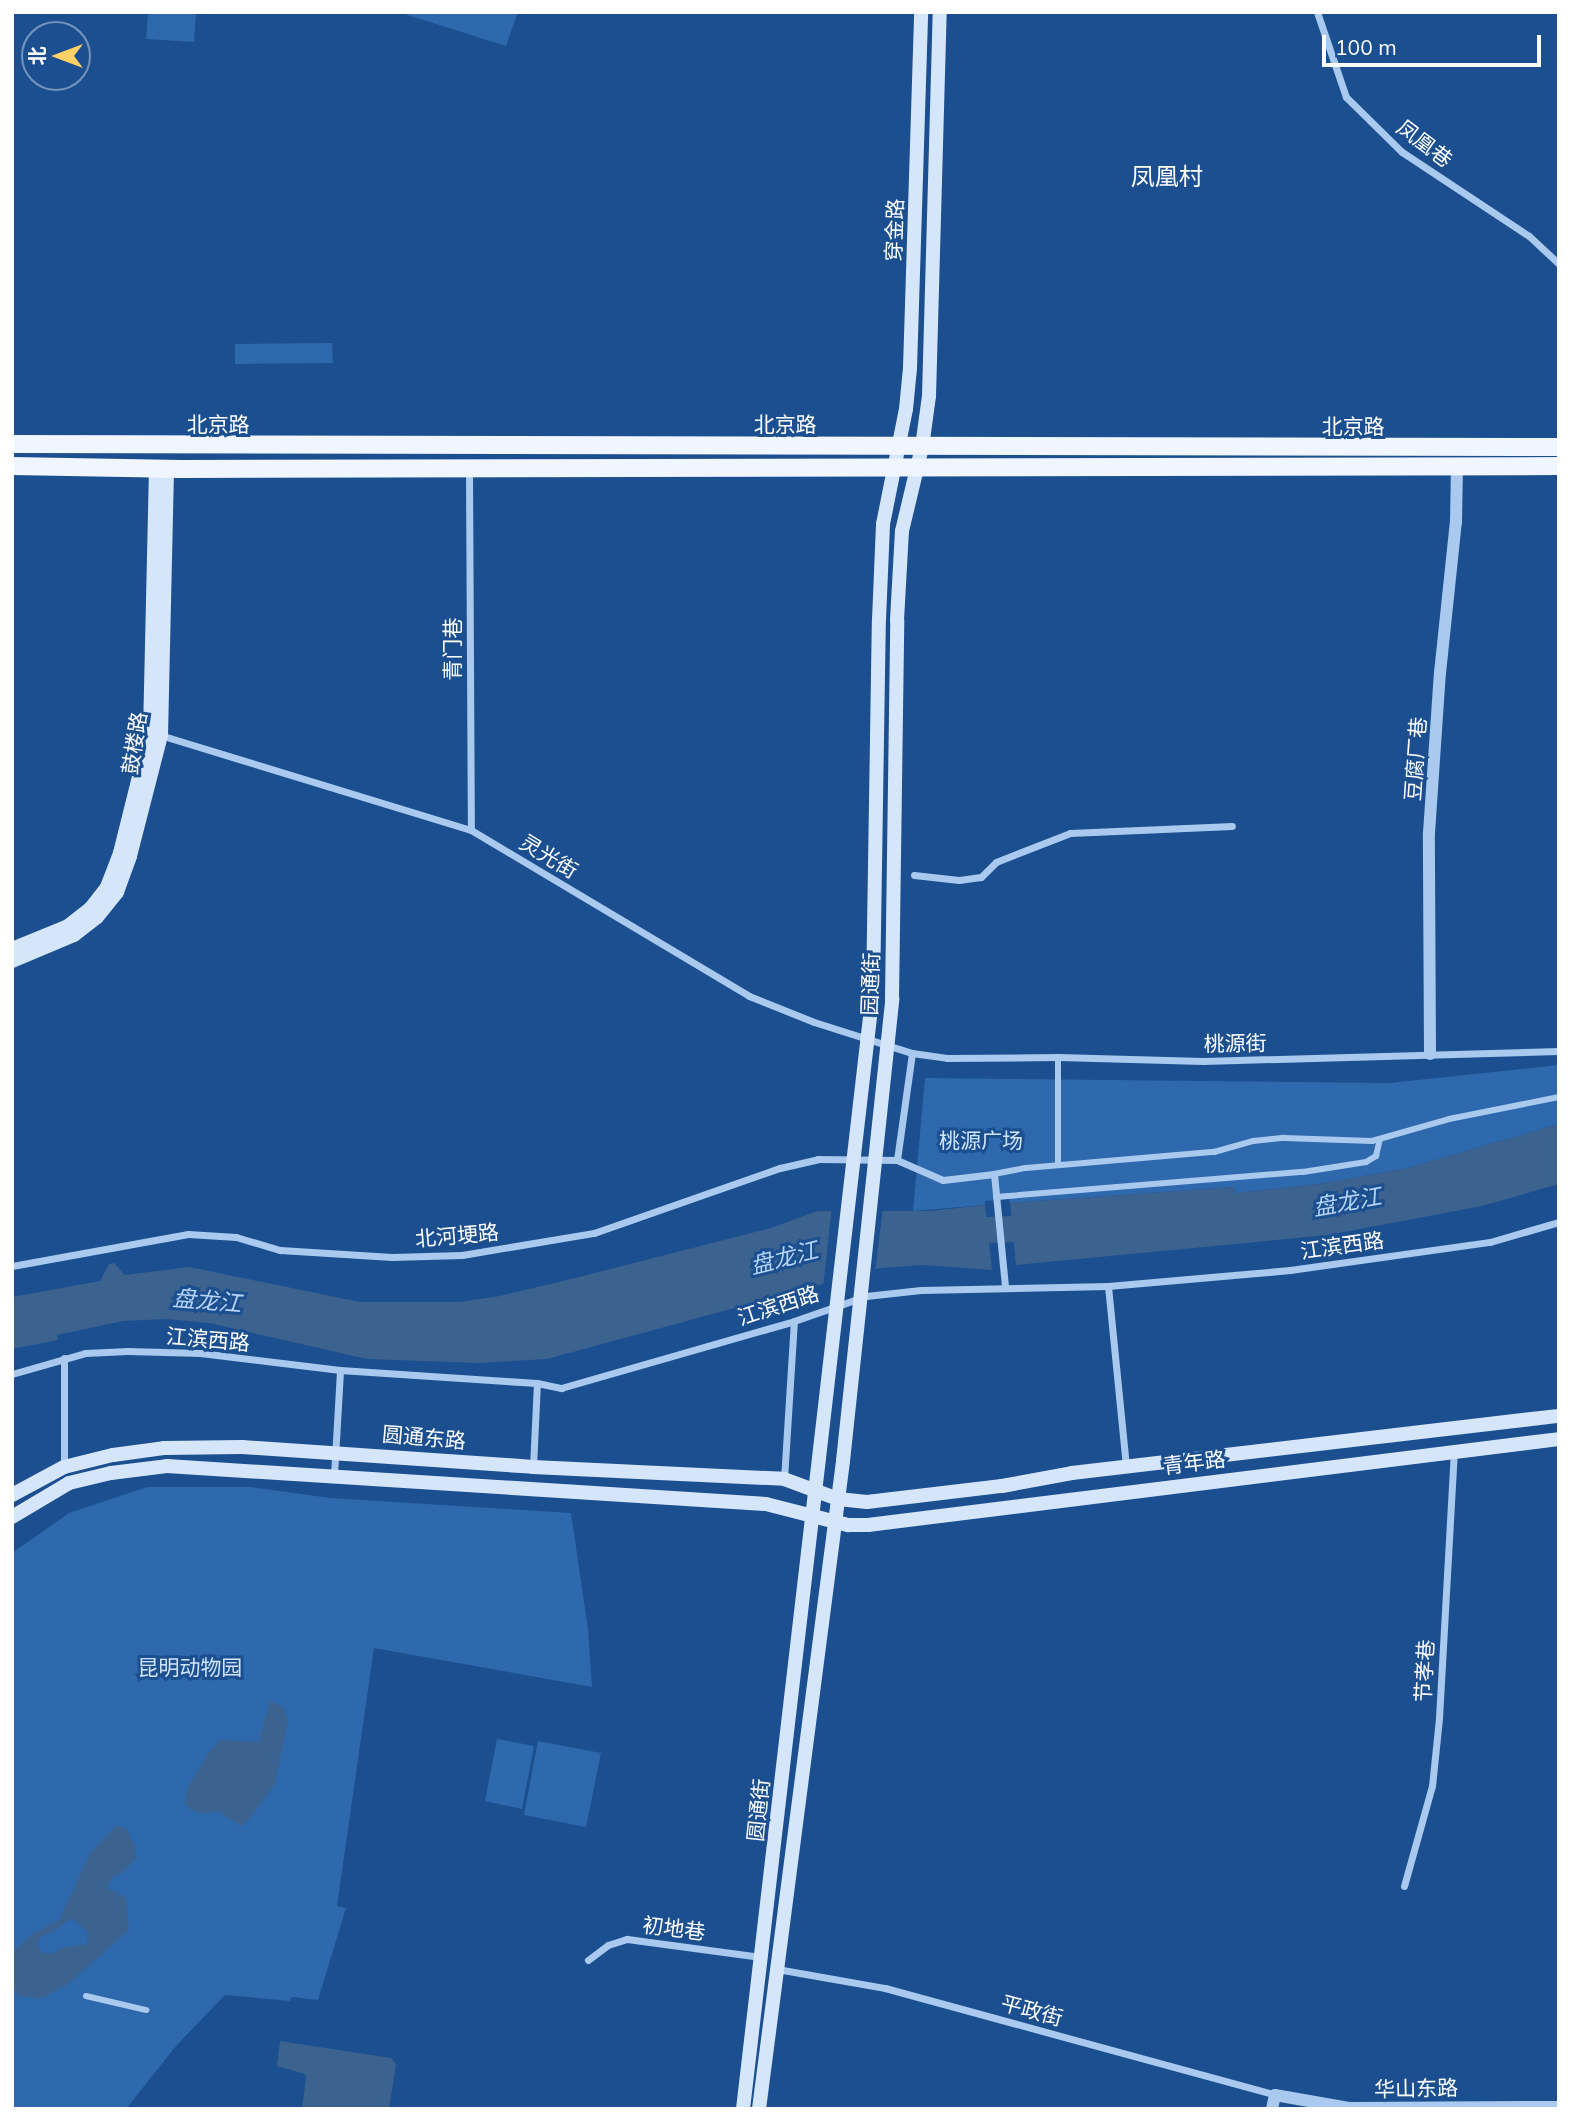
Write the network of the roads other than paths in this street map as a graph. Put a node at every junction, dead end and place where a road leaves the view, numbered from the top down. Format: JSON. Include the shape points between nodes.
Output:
{"nodes":[{"id":1,"x":921,"y":12,"type":"edge"},
{"id":2,"x":940,"y":12,"type":"edge"},
{"id":3,"x":1317,"y":12,"type":"edge"},
{"id":4,"x":1559,"y":264,"type":"edge"},
{"id":5,"x":12,"y":444,"type":"edge"},
{"id":6,"x":898,"y":447,"type":"junction"},
{"id":7,"x":922,"y":447,"type":"junction"},
{"id":8,"x":1559,"y":447,"type":"edge"},
{"id":9,"x":12,"y":466,"type":"edge"},
{"id":10,"x":1559,"y":466,"type":"edge"},
{"id":11,"x":893,"y":467,"type":"junction"},
{"id":12,"x":915,"y":467,"type":"junction"},
{"id":13,"x":1457,"y":467,"type":"junction"},
{"id":14,"x":469,"y":468,"type":"junction"},
{"id":15,"x":162,"y":469,"type":"junction"},
{"id":16,"x":155,"y":734,"type":"junction"},
{"id":17,"x":1232,"y":826,"type":"dead end"},
{"id":18,"x":471,"y":830,"type":"junction"},
{"id":19,"x":914,"y":875,"type":"dead end"},
{"id":20,"x":12,"y":949,"type":"edge"},
{"id":21,"x":12,"y":961,"type":"edge"},
{"id":22,"x":1559,"y":1051,"type":"edge"},
{"id":23,"x":912,"y":1053,"type":"junction"},
{"id":24,"x":1430,"y":1054,"type":"junction"},
{"id":25,"x":1058,"y":1057,"type":"junction"},
{"id":26,"x":1559,"y":1097,"type":"edge"},
{"id":27,"x":1380,"y":1139,"type":"junction"},
{"id":28,"x":897,"y":1160,"type":"junction"},
{"id":29,"x":1058,"y":1165,"type":"junction"},
{"id":30,"x":994,"y":1174,"type":"junction"},
{"id":31,"x":996,"y":1199,"type":"junction"},
{"id":32,"x":1559,"y":1222,"type":"edge"},
{"id":33,"x":12,"y":1266,"type":"edge"},
{"id":34,"x":1108,"y":1286,"type":"junction"},
{"id":35,"x":1005,"y":1287,"type":"junction"},
{"id":36,"x":794,"y":1321,"type":"junction"},
{"id":37,"x":64,"y":1358,"type":"junction"},
{"id":38,"x":340,"y":1370,"type":"junction"},
{"id":39,"x":12,"y":1374,"type":"edge"},
{"id":40,"x":537,"y":1383,"type":"junction"},
{"id":41,"x":1559,"y":1416,"type":"edge"},
{"id":42,"x":1559,"y":1439,"type":"edge"},
{"id":43,"x":335,"y":1451,"type":"junction"},
{"id":44,"x":1454,"y":1453,"type":"junction"},
{"id":45,"x":533,"y":1467,"type":"junction"},
{"id":46,"x":64,"y":1468,"type":"junction"},
{"id":47,"x":1126,"y":1468,"type":"junction"},
{"id":48,"x":334,"y":1475,"type":"junction"},
{"id":49,"x":784,"y":1479,"type":"junction"},
{"id":50,"x":816,"y":1492,"type":"junction"},
{"id":51,"x":12,"y":1495,"type":"edge"},
{"id":52,"x":838,"y":1499,"type":"junction"},
{"id":53,"x":812,"y":1516,"type":"junction"},
{"id":54,"x":12,"y":1517,"type":"edge"},
{"id":55,"x":834,"y":1522,"type":"junction"},
{"id":56,"x":1404,"y":1886,"type":"dead end"},
{"id":57,"x":762,"y":1957,"type":"junction"},
{"id":58,"x":588,"y":1960,"type":"dead end"},
{"id":59,"x":776,"y":1969,"type":"junction"},
{"id":60,"x":86,"y":1996,"type":"dead end"},
{"id":61,"x":146,"y":2010,"type":"dead end"},
{"id":62,"x":1275,"y":2095,"type":"junction"},
{"id":63,"x":1559,"y":2108,"type":"edge"},
{"id":64,"x":743,"y":2109,"type":"edge"},
{"id":65,"x":759,"y":2109,"type":"edge"},
{"id":66,"x":1272,"y":2109,"type":"edge"}],
"edges":[{"from":1,"to":6,"type":"main road","name":"穿金路","via":[[910,368]]},
{"from":2,"to":7,"type":"main road","name":"穿金路","via":[[929,396]]},
{"from":3,"to":4,"type":"street","name":"凤凰巷","via":[[1346,97],[1402,152],[1529,236]]},
{"from":5,"to":6,"type":"main road","name":"北京路"},
{"from":6,"to":7,"type":"main road","name":"北京路"},
{"from":6,"to":11,"type":"main road","name":"园通街"},
{"from":7,"to":8,"type":"main road","name":"北京路"},
{"from":7,"to":12,"type":"main road","name":"园通街"},
{"from":9,"to":15,"type":"main road","name":"北京路"},
{"from":10,"to":13,"type":"main road","name":"北京路"},
{"from":11,"to":12,"type":"main road","name":"北京路"},
{"from":11,"to":14,"type":"main road","name":"北京路"},
{"from":11,"to":50,"type":"main road","name":"园通街","bridge":true,"via":[[883,523],[879,620],[873,993]]},
{"from":12,"to":13,"type":"main road","name":"北京路"},
{"from":12,"to":52,"type":"main road","name":"园通街","bridge":true,"via":[[902,531],[897,620],[892,999]]},
{"from":13,"to":24,"type":"street","name":"豆腐厂巷","via":[[1429,833]]},
{"from":14,"to":15,"type":"main road","name":"北京路"},
{"from":14,"to":18,"type":"street","name":"青门巷"},
{"from":15,"to":16,"type":"main road","name":"鼓楼路"},
{"from":16,"to":18,"type":"street","name":"灵光街"},
{"from":16,"to":20,"type":"main road","name":"鼓楼路","via":[[107,887],[90,909],[68,926]]},
{"from":16,"to":21,"type":"main road","name":"鼓楼路","via":[[130,856],[117,892],[97,917],[74,935]]},
{"from":17,"to":19,"type":"street","via":[[1070,833],[996,862],[981,877],[960,880]]},
{"from":18,"to":23,"type":"street","name":"灵光街","via":[[750,996]]},
{"from":22,"to":24,"type":"street","name":"桃源街"},
{"from":23,"to":25,"type":"street","name":"桃源街","via":[[947,1058]]},
{"from":23,"to":28,"type":"street"},
{"from":24,"to":25,"type":"street","name":"桃源街","via":[[1203,1061]]},
{"from":25,"to":29,"type":"street"},
{"from":26,"to":27,"type":"street","via":[[1449,1119]]},
{"from":27,"to":29,"type":"street","via":[[1284,1138],[1214,1152]]},
{"from":27,"to":31,"type":"street","via":[[1376,1156],[1366,1161],[1303,1172]]},
{"from":28,"to":30,"type":"street","via":[[943,1180]]},
{"from":28,"to":33,"type":"street","name":"北河埂路","via":[[818,1159],[594,1233],[462,1255],[392,1257],[280,1250],[236,1237],[188,1234]]},
{"from":29,"to":30,"type":"street"},
{"from":30,"to":31,"type":"street"},
{"from":31,"to":35,"type":"street"},
{"from":32,"to":34,"type":"street","name":"江滨西路","via":[[1490,1242],[1316,1266]]},
{"from":34,"to":35,"type":"street","name":"江滨西路"},
{"from":34,"to":47,"type":"street"},
{"from":35,"to":36,"type":"street","name":"江滨西路","via":[[876,1295]]},
{"from":36,"to":40,"type":"street","name":"江滨西路","via":[[561,1388]]},
{"from":36,"to":49,"type":"street"},
{"from":37,"to":38,"type":"street","name":"江滨西路","via":[[128,1351],[200,1353]]},
{"from":37,"to":39,"type":"street","name":"江滨西路"},
{"from":37,"to":46,"type":"street"},
{"from":38,"to":40,"type":"street","name":"江滨西路"},
{"from":38,"to":43,"type":"street"},
{"from":40,"to":45,"type":"street"},
{"from":41,"to":47,"type":"main road","name":"青年路"},
{"from":42,"to":44,"type":"main road","name":"青年路"},
{"from":43,"to":45,"type":"main road","name":"圆通东路"},
{"from":43,"to":46,"type":"main road","name":"圆通东路","via":[[164,1448]]},
{"from":43,"to":48,"type":"street"},
{"from":44,"to":55,"type":"main road","name":"青年路","via":[[868,1525]]},
{"from":44,"to":56,"type":"street","name":"节孝巷","via":[[1433,1773]]},
{"from":45,"to":49,"type":"main road","name":"圆通东路"},
{"from":46,"to":51,"type":"main road","name":"圆通东路"},
{"from":47,"to":52,"type":"main road","name":"青年路","via":[[867,1502]]},
{"from":48,"to":53,"type":"main road","name":"圆通东路","via":[[766,1504]]},
{"from":48,"to":54,"type":"main road","name":"圆通东路","via":[[167,1466],[111,1473],[69,1483]]},
{"from":49,"to":50,"type":"main road","name":"圆通东路"},
{"from":50,"to":52,"type":"main road","name":"圆通东路"},
{"from":50,"to":53,"type":"main road","name":"园通街"},
{"from":52,"to":55,"type":"main road","name":"园通街"},
{"from":53,"to":55,"type":"main road","name":"圆通东路"},
{"from":53,"to":57,"type":"main road","name":"圆通街"},
{"from":55,"to":59,"type":"main road","name":"圆通街"},
{"from":57,"to":58,"type":"street","name":"初地巷","via":[[627,1939],[608,1945]]},
{"from":57,"to":64,"type":"main road","name":"圆通街"},
{"from":59,"to":62,"type":"street","name":"平政街","via":[[885,1988]]},
{"from":59,"to":65,"type":"main road","name":"圆通街"},
{"from":60,"to":61,"type":"street"},
{"from":62,"to":63,"type":"street","name":"华山东路","via":[[1349,2108]]},
{"from":62,"to":66,"type":"street"}]}
